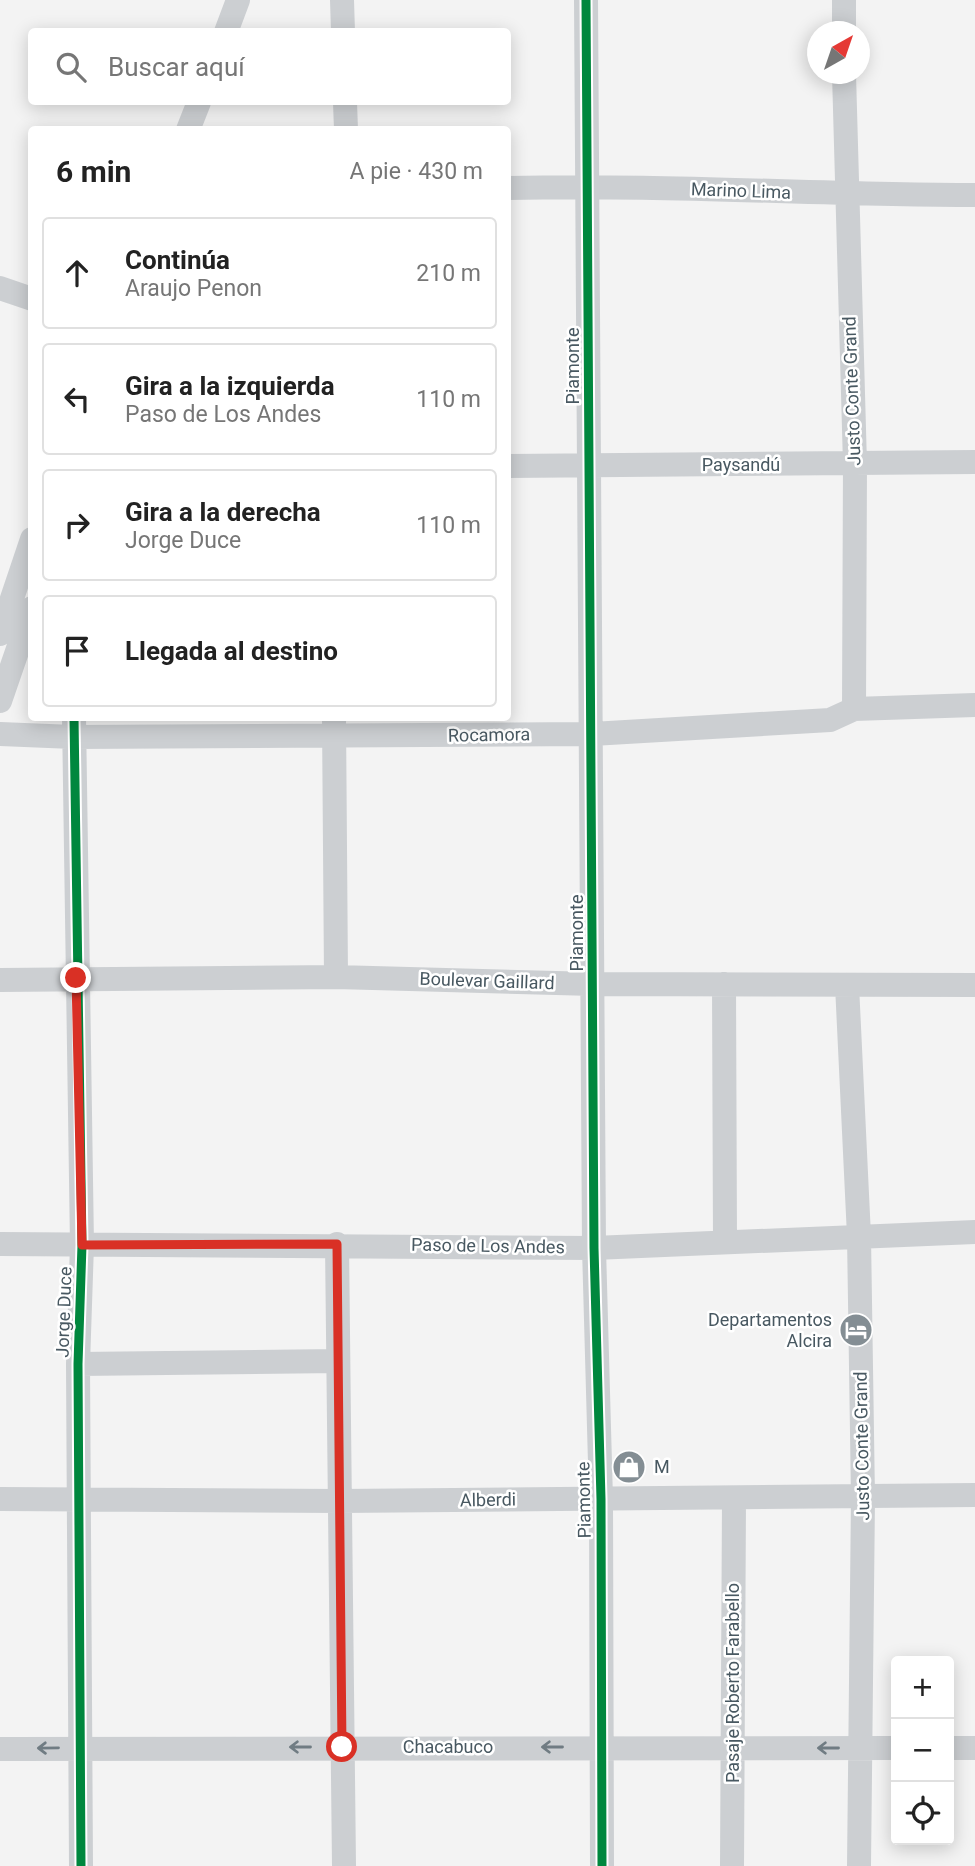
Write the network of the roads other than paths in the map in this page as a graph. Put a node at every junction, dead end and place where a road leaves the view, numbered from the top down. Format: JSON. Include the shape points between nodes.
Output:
{"nodes":[{"id":1,"x":238,"y":0,"type":"edge"},
{"id":2,"x":342,"y":0,"type":"edge"},
{"id":3,"x":586,"y":0,"type":"edge"},
{"id":4,"x":844,"y":0,"type":"edge"},
{"id":5,"x":844,"y":21,"type":"edge"},
{"id":6,"x":228,"y":28,"type":"edge"},
{"id":7,"x":343,"y":28,"type":"edge"},
{"id":8,"x":844,"y":84,"type":"edge"},
{"id":9,"x":198,"y":105,"type":"edge"},
{"id":10,"x":345,"y":105,"type":"edge"},
{"id":11,"x":190,"y":126,"type":"edge"},
{"id":12,"x":346,"y":126,"type":"edge"},
{"id":13,"x":589,"y":186,"type":"junction"},
{"id":14,"x":511,"y":188,"type":"edge"},
{"id":15,"x":846,"y":195,"type":"junction"},
{"id":16,"x":975,"y":195,"type":"edge"},
{"id":17,"x":0,"y":288,"type":"edge"},
{"id":18,"x":28,"y":298,"type":"edge"},
{"id":19,"x":975,"y":462,"type":"edge"},
{"id":20,"x":855,"y":464,"type":"junction"},
{"id":21,"x":511,"y":466,"type":"edge"},
{"id":22,"x":589,"y":466,"type":"junction"},
{"id":23,"x":28,"y":554,"type":"edge"},
{"id":24,"x":15,"y":598,"type":"edge"},
{"id":25,"x":0,"y":634,"type":"edge"},
{"id":26,"x":0,"y":701,"type":"edge"},
{"id":27,"x":975,"y":705,"type":"edge"},
{"id":28,"x":854,"y":709,"type":"junction"},
{"id":29,"x":74,"y":727,"type":"edge"},
{"id":30,"x":334,"y":727,"type":"edge"},
{"id":31,"x":0,"y":734,"type":"edge"},
{"id":32,"x":592,"y":734,"type":"junction"},
{"id":33,"x":336,"y":977,"type":"junction"},
{"id":34,"x":76,"y":978,"type":"junction"},
{"id":35,"x":0,"y":979,"type":"edge"},
{"id":36,"x":594,"y":984,"type":"junction"},
{"id":37,"x":724,"y":984,"type":"junction"},
{"id":38,"x":847,"y":985,"type":"junction"},
{"id":39,"x":975,"y":985,"type":"edge"},
{"id":40,"x":975,"y":1232,"type":"edge"},
{"id":41,"x":859,"y":1236,"type":"junction"},
{"id":42,"x":725,"y":1242,"type":"junction"},
{"id":43,"x":0,"y":1244,"type":"edge"},
{"id":44,"x":337,"y":1244,"type":"junction"},
{"id":45,"x":82,"y":1245,"type":"junction"},
{"id":46,"x":594,"y":1248,"type":"junction"},
{"id":47,"x":338,"y":1362,"type":"junction"},
{"id":48,"x":78,"y":1364,"type":"junction"},
{"id":49,"x":975,"y":1495,"type":"edge"},
{"id":50,"x":863,"y":1497,"type":"junction"},
{"id":51,"x":0,"y":1499,"type":"edge"},
{"id":52,"x":601,"y":1499,"type":"junction"},
{"id":53,"x":81,"y":1500,"type":"junction"},
{"id":54,"x":734,"y":1500,"type":"junction"},
{"id":55,"x":340,"y":1501,"type":"junction"},
{"id":56,"x":80,"y":1747,"type":"junction"},
{"id":57,"x":342,"y":1747,"type":"junction"},
{"id":58,"x":600,"y":1748,"type":"junction"},
{"id":59,"x":732,"y":1748,"type":"junction"},
{"id":60,"x":859,"y":1748,"type":"junction"},
{"id":61,"x":891,"y":1748,"type":"edge"},
{"id":62,"x":954,"y":1748,"type":"edge"},
{"id":63,"x":975,"y":1748,"type":"edge"},
{"id":64,"x":0,"y":1749,"type":"edge"},
{"id":65,"x":81,"y":1866,"type":"edge"},
{"id":66,"x":344,"y":1866,"type":"edge"},
{"id":67,"x":602,"y":1866,"type":"edge"},
{"id":68,"x":732,"y":1866,"type":"edge"},
{"id":69,"x":859,"y":1866,"type":"edge"}],
"edges":[{"from":1,"to":6,"type":"street"},
{"from":2,"to":7,"type":"street"},
{"from":3,"to":13,"type":"street","name":"Piamonte"},
{"from":4,"to":5,"type":"street"},
{"from":8,"to":15,"type":"street","name":"Justo Conte Grand"},
{"from":9,"to":11,"type":"street"},
{"from":10,"to":12,"type":"street"},
{"from":13,"to":14,"type":"street","name":"Marino Lima"},
{"from":13,"to":15,"type":"street","name":"Marino Lima"},
{"from":13,"to":22,"type":"street","name":"Piamonte"},
{"from":15,"to":16,"type":"street","name":"Marino Lima"},
{"from":15,"to":20,"type":"street","name":"Justo Conte Grand"},
{"from":17,"to":18,"type":"street"},
{"from":19,"to":20,"type":"street","name":"Paysandú"},
{"from":20,"to":22,"type":"street","name":"Paysandú"},
{"from":20,"to":28,"type":"street","name":"Justo Conte Grand"},
{"from":21,"to":22,"type":"street","name":"Paysandú"},
{"from":22,"to":32,"type":"street","name":"Piamonte"},
{"from":23,"to":24,"type":"street"},
{"from":24,"to":25,"type":"street"},
{"from":24,"to":26,"type":"street"},
{"from":27,"to":28,"type":"street","name":"Rocamora"},
{"from":28,"to":32,"type":"street","name":"Rocamora","via":[[830,720]]},
{"from":29,"to":30,"type":"street","name":"Rocamora"},
{"from":29,"to":31,"type":"street","name":"Rocamora"},
{"from":29,"to":34,"type":"street","name":"Jorge Duce"},
{"from":30,"to":32,"type":"street","name":"Rocamora"},
{"from":30,"to":33,"type":"street"},
{"from":32,"to":36,"type":"street","name":"Piamonte"},
{"from":33,"to":34,"type":"street","name":"Boulevar Gaillard"},
{"from":33,"to":36,"type":"street","name":"Boulevar Gaillard"},
{"from":34,"to":35,"type":"street","name":"Boulevar Gaillard"},
{"from":34,"to":45,"type":"street","name":"Jorge Duce"},
{"from":36,"to":37,"type":"street","name":"Boulevar Gaillard"},
{"from":36,"to":46,"type":"street","name":"Piamonte"},
{"from":37,"to":38,"type":"street","name":"Boulevar Gaillard"},
{"from":37,"to":42,"type":"street"},
{"from":38,"to":39,"type":"street","name":"Boulevar Gaillard"},
{"from":38,"to":41,"type":"street","name":"Justo Conte Grand"},
{"from":40,"to":41,"type":"street","name":"Paso de Los Andes"},
{"from":41,"to":42,"type":"street","name":"Paso de Los Andes"},
{"from":41,"to":50,"type":"street","name":"Justo Conte Grand"},
{"from":42,"to":46,"type":"street","name":"Paso de Los Andes"},
{"from":43,"to":45,"type":"street","name":"Paso de Los Andes"},
{"from":44,"to":45,"type":"street","name":"Paso de Los Andes"},
{"from":44,"to":46,"type":"street","name":"Paso de Los Andes"},
{"from":44,"to":47,"type":"street"},
{"from":45,"to":48,"type":"street","name":"Jorge Duce"},
{"from":46,"to":52,"type":"street","name":"Piamonte"},
{"from":47,"to":48,"type":"street"},
{"from":47,"to":55,"type":"street"},
{"from":48,"to":53,"type":"street","name":"Jorge Duce"},
{"from":49,"to":50,"type":"street","name":"Alberdi"},
{"from":50,"to":54,"type":"street","name":"Alberdi"},
{"from":50,"to":60,"type":"street","name":"Justo Conte Grand"},
{"from":51,"to":53,"type":"street","name":"Alberdi"},
{"from":52,"to":54,"type":"street","name":"Alberdi"},
{"from":52,"to":55,"type":"street","name":"Alberdi"},
{"from":52,"to":58,"type":"street","name":"Piamonte"},
{"from":53,"to":55,"type":"street","name":"Alberdi"},
{"from":53,"to":56,"type":"street","name":"Jorge Duce"},
{"from":54,"to":59,"type":"street","name":"Pasaje Roberto Farabello"},
{"from":55,"to":57,"type":"street"},
{"from":57,"to":56,"type":"street","name":"Chacabuco","one_way":true},
{"from":56,"to":64,"type":"street","name":"Chacabuco","one_way":true},
{"from":56,"to":65,"type":"street","name":"Jorge Duce"},
{"from":58,"to":57,"type":"street","name":"Chacabuco","one_way":true},
{"from":57,"to":66,"type":"street"},
{"from":58,"to":59,"type":"street","name":"Chacabuco"},
{"from":58,"to":67,"type":"street","name":"Piamonte"},
{"from":60,"to":59,"type":"street","name":"Chacabuco","one_way":true},
{"from":59,"to":68,"type":"street","name":"Pasaje Roberto Farabello"},
{"from":60,"to":61,"type":"street","name":"Chacabuco"},
{"from":60,"to":69,"type":"street","name":"Justo Conte Grand"},
{"from":62,"to":63,"type":"street"}]}
